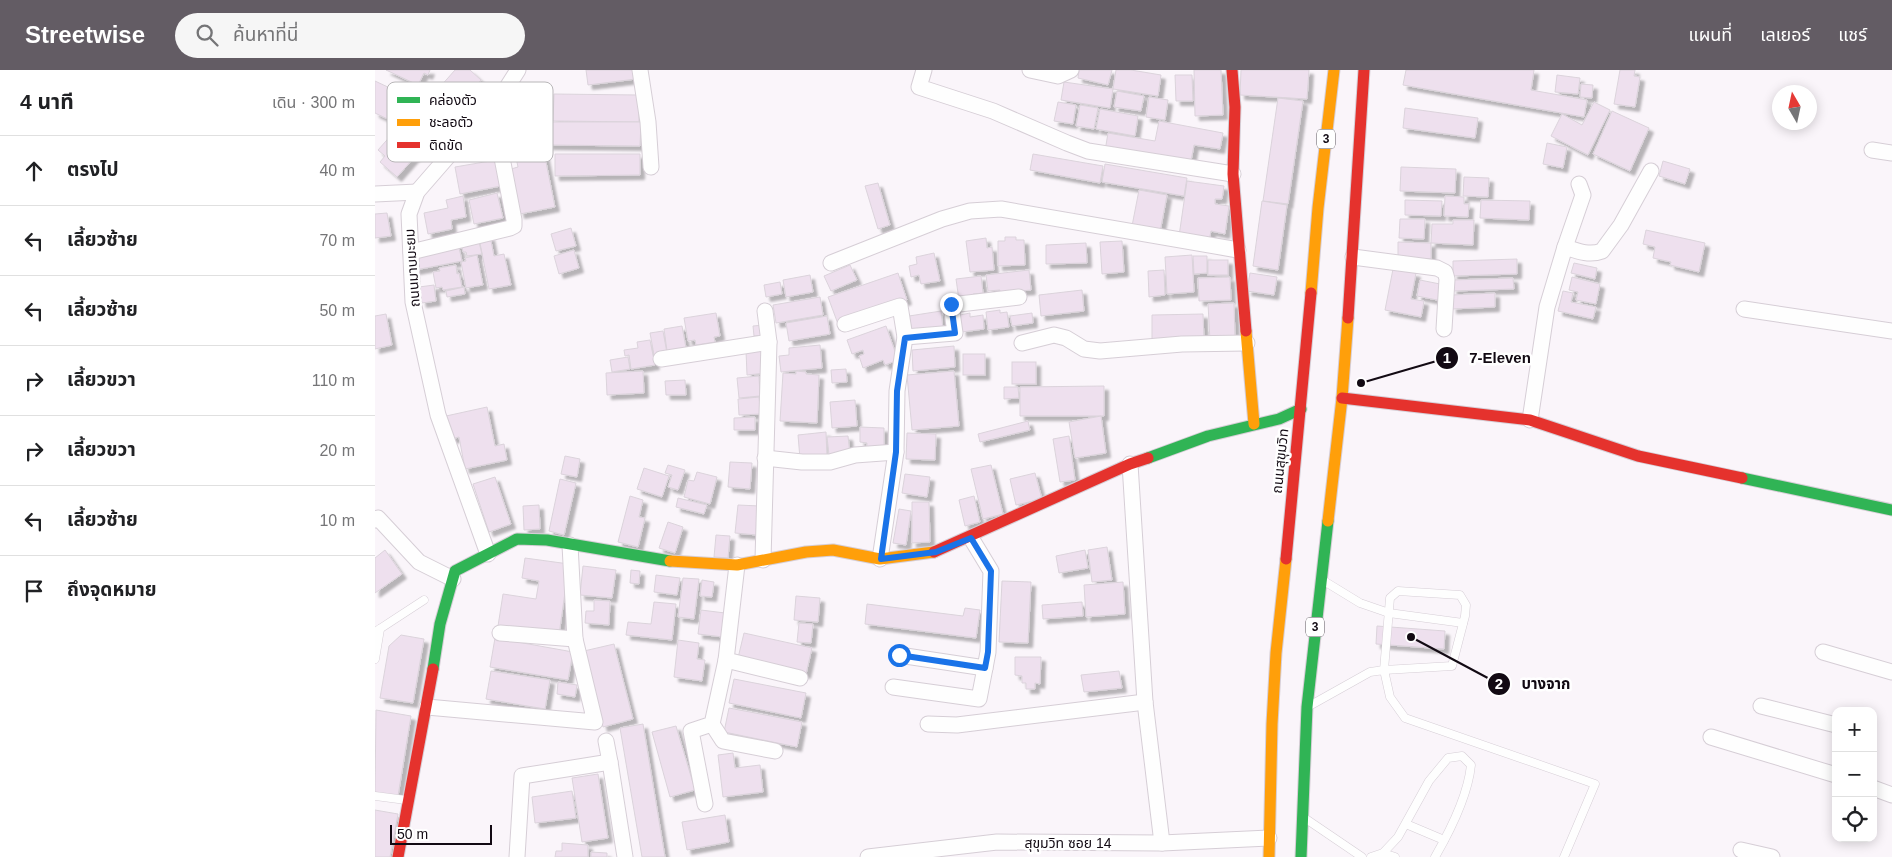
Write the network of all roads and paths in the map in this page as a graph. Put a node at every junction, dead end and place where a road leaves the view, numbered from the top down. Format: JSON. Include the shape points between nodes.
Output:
{"nodes":[{"id":1,"x":640,"y":70,"type":"edge"},
{"id":2,"x":924,"y":70,"type":"edge"},
{"id":3,"x":1030,"y":70,"type":"edge"},
{"id":4,"x":1071,"y":70,"type":"edge"},
{"id":5,"x":1232,"y":70,"type":"edge"},
{"id":6,"x":1334,"y":70,"type":"edge"},
{"id":7,"x":1364,"y":70,"type":"edge"},
{"id":8,"x":1872,"y":150,"type":"dead end"},
{"id":9,"x":1892,"y":152,"type":"edge"},
{"id":10,"x":443,"y":162,"type":"edge"},
{"id":11,"x":503,"y":162,"type":"edge"},
{"id":12,"x":651,"y":167,"type":"dead end"},
{"id":13,"x":1651,"y":170,"type":"dead end"},
{"id":14,"x":1233,"y":174,"type":"junction"},
{"id":15,"x":1579,"y":184,"type":"dead end"},
{"id":16,"x":375,"y":190,"type":"edge"},
{"id":17,"x":417,"y":192,"type":"junction"},
{"id":18,"x":375,"y":194,"type":"edge"},
{"id":19,"x":1565,"y":247,"type":"junction"},
{"id":20,"x":1238,"y":250,"type":"junction"},
{"id":21,"x":411,"y":252,"type":"junction"},
{"id":22,"x":1353,"y":257,"type":"junction"},
{"id":23,"x":831,"y":263,"type":"dead end"},
{"id":24,"x":1019,"y":297,"type":"dead end"},
{"id":25,"x":1744,"y":309,"type":"dead end"},
{"id":26,"x":765,"y":311,"type":"dead end"},
{"id":27,"x":845,"y":324,"type":"dead end"},
{"id":28,"x":1444,"y":330,"type":"dead end"},
{"id":29,"x":1892,"y":331,"type":"edge"},
{"id":30,"x":905,"y":338,"type":"junction"},
{"id":31,"x":769,"y":342,"type":"junction"},
{"id":32,"x":1022,"y":343,"type":"dead end"},
{"id":33,"x":1247,"y":343,"type":"junction"},
{"id":34,"x":661,"y":359,"type":"dead end"},
{"id":35,"x":1338,"y":399,"type":"junction"},
{"id":36,"x":1305,"y":408,"type":"junction"},
{"id":37,"x":1530,"y":420,"type":"junction"},
{"id":38,"x":1254,"y":424,"type":"junction"},
{"id":39,"x":896,"y":452,"type":"junction"},
{"id":40,"x":765,"y":458,"type":"junction"},
{"id":41,"x":1130,"y":464,"type":"junction"},
{"id":42,"x":1892,"y":510,"type":"edge"},
{"id":43,"x":375,"y":520,"type":"edge"},
{"id":44,"x":971,"y":538,"type":"junction"},
{"id":45,"x":570,"y":545,"type":"junction"},
{"id":46,"x":488,"y":554,"type":"junction"},
{"id":47,"x":881,"y":559,"type":"junction"},
{"id":48,"x":763,"y":560,"type":"junction"},
{"id":49,"x":737,"y":565,"type":"junction"},
{"id":50,"x":453,"y":579,"type":"junction"},
{"id":51,"x":1320,"y":579,"type":"junction"},
{"id":52,"x":424,"y":600,"type":"dead end"},
{"id":53,"x":1389,"y":613,"type":"junction"},
{"id":54,"x":1463,"y":624,"type":"junction"},
{"id":55,"x":378,"y":630,"type":"edge"},
{"id":56,"x":500,"y":634,"type":"dead end"},
{"id":57,"x":575,"y":639,"type":"junction"},
{"id":58,"x":1823,"y":652,"type":"dead end"},
{"id":59,"x":899,"y":655,"type":"dead end"},
{"id":60,"x":375,"y":659,"type":"edge"},
{"id":61,"x":726,"y":660,"type":"junction"},
{"id":62,"x":985,"y":668,"type":"junction"},
{"id":63,"x":1384,"y":670,"type":"junction"},
{"id":64,"x":1892,"y":672,"type":"edge"},
{"id":65,"x":800,"y":678,"type":"dead end"},
{"id":66,"x":893,"y":687,"type":"dead end"},
{"id":67,"x":1145,"y":702,"type":"junction"},
{"id":68,"x":1761,"y":706,"type":"dead end"},
{"id":69,"x":427,"y":707,"type":"junction"},
{"id":70,"x":1307,"y":707,"type":"junction"},
{"id":71,"x":712,"y":724,"type":"junction"},
{"id":72,"x":928,"y":724,"type":"dead end"},
{"id":73,"x":1832,"y":724,"type":"edge"},
{"id":74,"x":1711,"y":738,"type":"dead end"},
{"id":75,"x":606,"y":741,"type":"dead end"},
{"id":76,"x":775,"y":751,"type":"dead end"},
{"id":77,"x":609,"y":762,"type":"junction"},
{"id":78,"x":1832,"y":775,"type":"edge"},
{"id":79,"x":1877,"y":789,"type":"edge"},
{"id":80,"x":1892,"y":795,"type":"edge"},
{"id":81,"x":375,"y":796,"type":"edge"},
{"id":82,"x":409,"y":800,"type":"junction"},
{"id":83,"x":705,"y":804,"type":"dead end"},
{"id":84,"x":1303,"y":817,"type":"junction"},
{"id":85,"x":1406,"y":824,"type":"junction"},
{"id":86,"x":1269,"y":838,"type":"junction"},
{"id":87,"x":1445,"y":840,"type":"junction"},
{"id":88,"x":1162,"y":843,"type":"junction"},
{"id":89,"x":1741,"y":850,"type":"dead end"},
{"id":90,"x":1383,"y":853,"type":"junction"},
{"id":91,"x":398,"y":857,"type":"edge"},
{"id":92,"x":517,"y":857,"type":"edge"},
{"id":93,"x":625,"y":857,"type":"edge"},
{"id":94,"x":868,"y":857,"type":"edge"},
{"id":95,"x":1269,"y":857,"type":"edge"},
{"id":96,"x":1301,"y":857,"type":"edge"},
{"id":97,"x":1361,"y":857,"type":"edge"},
{"id":98,"x":1371,"y":857,"type":"edge"},
{"id":99,"x":1395,"y":857,"type":"edge"},
{"id":100,"x":1435,"y":857,"type":"edge"},
{"id":101,"x":1564,"y":857,"type":"edge"},
{"id":102,"x":1771,"y":857,"type":"edge"}],
"edges":[{"from":1,"to":12,"type":"street"},
{"from":2,"to":14,"type":"street","via":[[919,87],[993,110],[1067,144],[1089,151]]},
{"from":3,"to":4,"type":"street","via":[[1057,76]]},
{"from":5,"to":14,"type":"street","via":[[1235,108]]},
{"from":6,"to":36,"type":"street","name":"ถนนสุขุมวิท","number":"3","via":[[1318,208]]},
{"from":7,"to":22,"type":"street","number":"3"},
{"from":8,"to":9,"type":"street"},
{"from":10,"to":17,"type":"street","name":"ถนนมาบมะยม"},
{"from":11,"to":21,"type":"street","via":[[514,226]]},
{"from":13,"to":19,"type":"street","via":[[1621,225],[1602,251],[1585,253]]},
{"from":14,"to":20,"type":"street"},
{"from":15,"to":19,"type":"street","via":[[1583,195]]},
{"from":16,"to":18,"type":"street"},
{"from":17,"to":18,"type":"street"},
{"from":17,"to":21,"type":"street","name":"ถนนมาบมะยม","via":[[409,214]]},
{"from":19,"to":37,"type":"street","via":[[1547,307]]},
{"from":20,"to":23,"type":"street","via":[[1001,209],[970,211],[941,219]]},
{"from":20,"to":33,"type":"street"},
{"from":21,"to":46,"type":"street","name":"ถนนมาบมะยม","via":[[413,302],[437,415]]},
{"from":22,"to":28,"type":"street","via":[[1437,268],[1445,272]]},
{"from":22,"to":35,"type":"street","number":"3"},
{"from":24,"to":30,"type":"street","via":[[951,304],[955,333]]},
{"from":25,"to":29,"type":"street"},
{"from":26,"to":31,"type":"street"},
{"from":27,"to":30,"type":"street","via":[[900,306]]},
{"from":30,"to":39,"type":"street","via":[[897,391]]},
{"from":31,"to":34,"type":"street"},
{"from":31,"to":40,"type":"street"},
{"from":32,"to":33,"type":"street","via":[[1054,335],[1084,349],[1100,351],[1182,344]]},
{"from":33,"to":38,"type":"street"},
{"from":35,"to":37,"type":"street"},
{"from":35,"to":51,"type":"street","number":"3"},
{"from":36,"to":38,"type":"street","via":[[1279,419]]},
{"from":36,"to":86,"type":"street","name":"ถนนสุขุมวิท","number":"3","via":[[1276,653]]},
{"from":37,"to":42,"type":"street","via":[[1638,456]]},
{"from":38,"to":41,"type":"street","via":[[1208,436]]},
{"from":39,"to":40,"type":"street","via":[[855,455],[830,462]]},
{"from":39,"to":47,"type":"street"},
{"from":40,"to":48,"type":"street"},
{"from":41,"to":44,"type":"street"},
{"from":41,"to":67,"type":"street"},
{"from":43,"to":50,"type":"street","via":[[378,518],[419,562]]},
{"from":44,"to":47,"type":"street","via":[[936,552]]},
{"from":44,"to":62,"type":"street","via":[[991,571]]},
{"from":45,"to":46,"type":"street","via":[[517,539]]},
{"from":45,"to":49,"type":"street","via":[[670,561]]},
{"from":45,"to":57,"type":"street"},
{"from":46,"to":50,"type":"street","via":[[455,570]]},
{"from":47,"to":48,"type":"street","via":[[833,550]]},
{"from":48,"to":49,"type":"street"},
{"from":49,"to":61,"type":"street"},
{"from":50,"to":69,"type":"street","via":[[440,624]]},
{"from":51,"to":53,"type":"lane","via":[[1360,603]]},
{"from":51,"to":70,"type":"street","number":"3"},
{"from":52,"to":55,"type":"lane"},
{"from":53,"to":54,"type":"lane"},
{"from":53,"to":54,"type":"lane","via":[[1390,598],[1398,591],[1460,595],[1466,605]]},
{"from":53,"to":63,"type":"lane"},
{"from":54,"to":63,"type":"lane","via":[[1452,666]]},
{"from":55,"to":60,"type":"lane"},
{"from":56,"to":57,"type":"street"},
{"from":57,"to":69,"type":"street","via":[[595,722]]},
{"from":58,"to":64,"type":"street"},
{"from":59,"to":62,"type":"street"},
{"from":61,"to":65,"type":"street"},
{"from":61,"to":71,"type":"street"},
{"from":62,"to":66,"type":"street","via":[[979,699]]},
{"from":63,"to":70,"type":"lane","via":[[1370,672]]},
{"from":63,"to":101,"type":"lane","via":[[1389,696],[1405,718],[1595,784]]},
{"from":67,"to":72,"type":"street","via":[[957,725]]},
{"from":67,"to":88,"type":"street"},
{"from":68,"to":73,"type":"street"},
{"from":69,"to":82,"type":"street"},
{"from":70,"to":84,"type":"street","number":"3"},
{"from":71,"to":76,"type":"street","via":[[723,741]]},
{"from":71,"to":83,"type":"street","via":[[691,731]]},
{"from":74,"to":78,"type":"street"},
{"from":75,"to":77,"type":"street"},
{"from":77,"to":92,"type":"street","via":[[521,776]]},
{"from":77,"to":93,"type":"street"},
{"from":79,"to":80,"type":"street"},
{"from":81,"to":82,"type":"lane"},
{"from":82,"to":91,"type":"street"},
{"from":84,"to":96,"type":"street","number":"3"},
{"from":84,"to":97,"type":"lane"},
{"from":85,"to":87,"type":"lane"},
{"from":85,"to":87,"type":"lane","via":[[1429,780],[1448,758],[1462,756],[1471,765],[1469,782]]},
{"from":85,"to":90,"type":"lane"},
{"from":86,"to":88,"type":"street","name":"สุขุมวิท ซอย 14"},
{"from":86,"to":95,"type":"street","name":"ถนนสุขุมวิท","number":"3"},
{"from":87,"to":100,"type":"lane"},
{"from":88,"to":94,"type":"street","name":"สุขุมวิท ซอย 14","via":[[997,842]]},
{"from":89,"to":102,"type":"street"},
{"from":90,"to":98,"type":"lane"},
{"from":90,"to":99,"type":"lane"}]}
